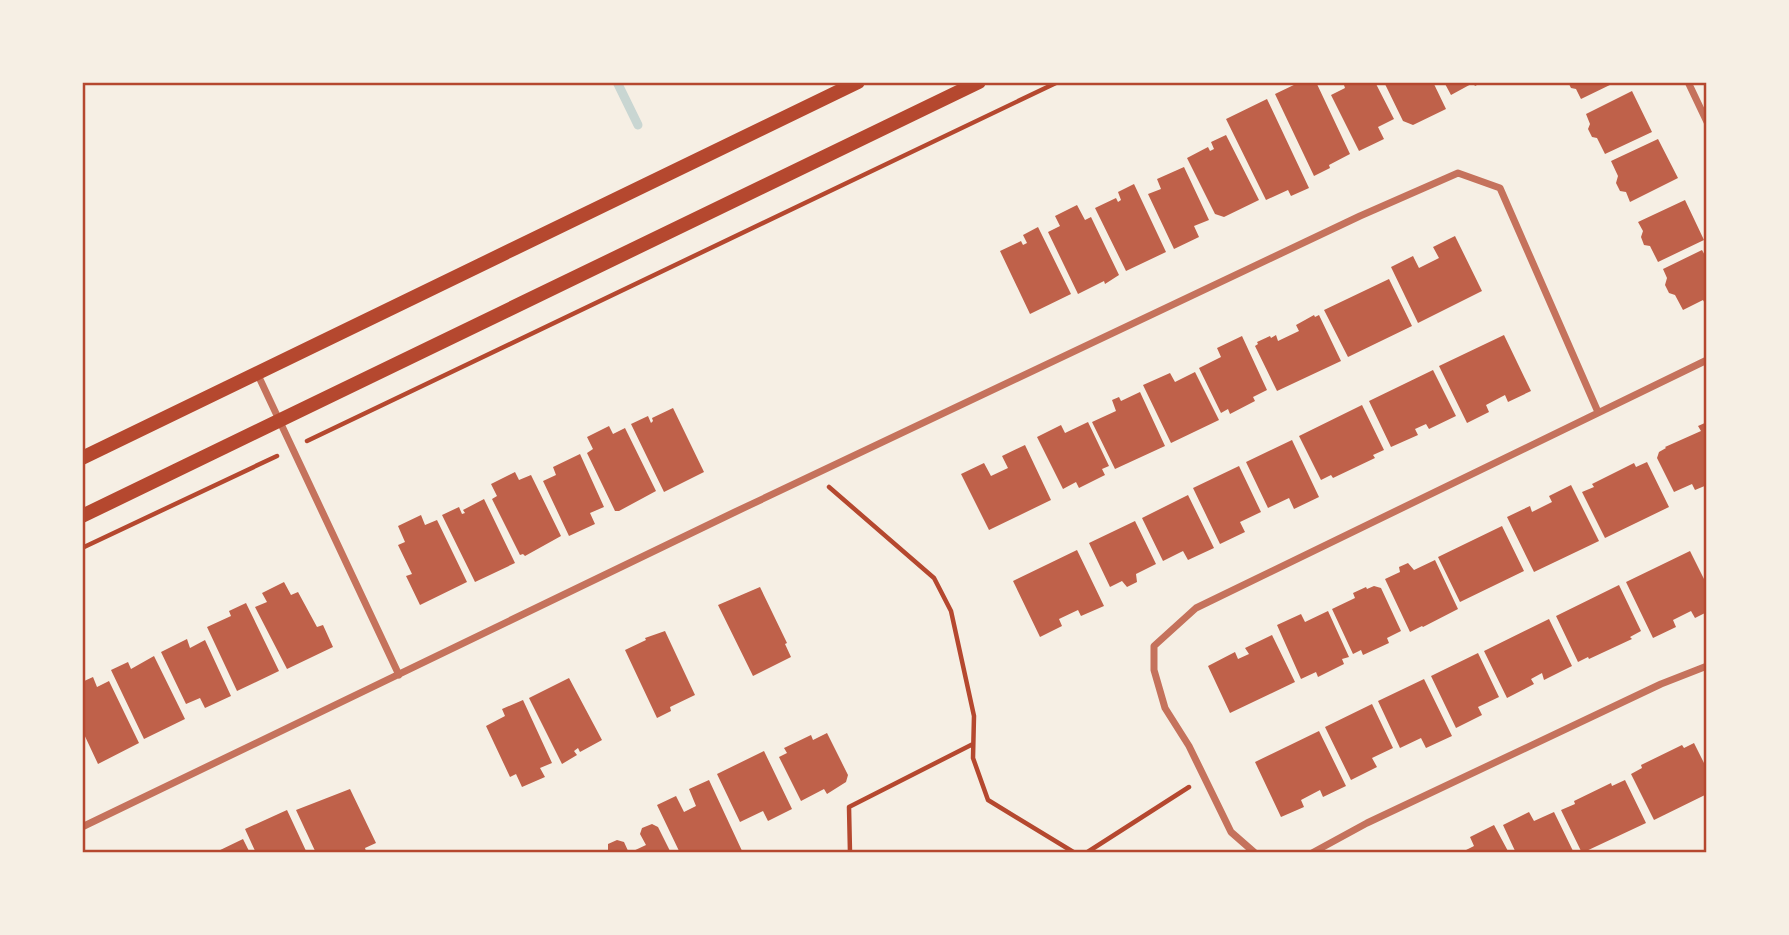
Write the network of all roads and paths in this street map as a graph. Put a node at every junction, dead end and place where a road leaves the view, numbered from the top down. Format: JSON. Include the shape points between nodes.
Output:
{"nodes":[{"id":1,"x":858,"y":82,"type":"edge"},
{"id":2,"x":979,"y":82,"type":"edge"},
{"id":3,"x":1058,"y":82,"type":"edge"},
{"id":4,"x":1688,"y":82,"type":"edge"},
{"id":5,"x":1707,"y":122,"type":"edge"},
{"id":6,"x":1707,"y":360,"type":"edge"},
{"id":7,"x":257,"y":373,"type":"junction"},
{"id":8,"x":1598,"y":412,"type":"junction"},
{"id":9,"x":278,"y":420,"type":"junction"},
{"id":10,"x":292,"y":448,"type":"junction"},
{"id":11,"x":82,"y":458,"type":"edge"},
{"id":12,"x":815,"y":475,"type":"junction"},
{"id":13,"x":82,"y":516,"type":"edge"},
{"id":14,"x":82,"y":548,"type":"edge"},
{"id":15,"x":1707,"y":666,"type":"edge"},
{"id":16,"x":399,"y":675,"type":"junction"},
{"id":17,"x":973,"y":744,"type":"junction"},
{"id":18,"x":1205,"y":777,"type":"junction"},
{"id":19,"x":82,"y":827,"type":"edge"},
{"id":20,"x":850,"y":853,"type":"edge"},
{"id":21,"x":1075,"y":853,"type":"edge"},
{"id":22,"x":1086,"y":853,"type":"edge"},
{"id":23,"x":1255,"y":853,"type":"edge"},
{"id":24,"x":1312,"y":853,"type":"edge"}],
"edges":[{"from":1,"to":7,"type":"main road"},
{"from":2,"to":9,"type":"main road"},
{"from":3,"to":10,"type":"path"},
{"from":4,"to":5,"type":"street"},
{"from":6,"to":8,"type":"street"},
{"from":7,"to":9,"type":"street"},
{"from":7,"to":11,"type":"main road"},
{"from":8,"to":12,"type":"street","via":[[1500,188],[1458,173]]},
{"from":8,"to":18,"type":"street","via":[[1196,608],[1168,632],[1154,646],[1154,670],[1165,708]]},
{"from":9,"to":10,"type":"street"},
{"from":9,"to":13,"type":"main road"},
{"from":10,"to":14,"type":"path"},
{"from":10,"to":16,"type":"street"},
{"from":12,"to":16,"type":"street"},
{"from":12,"to":17,"type":"path","via":[[934,578],[951,611],[974,716]]},
{"from":15,"to":24,"type":"street","via":[[1367,823]]},
{"from":16,"to":19,"type":"street"},
{"from":17,"to":20,"type":"path","via":[[849,807]]},
{"from":17,"to":21,"type":"path","via":[[973,758],[988,800]]},
{"from":18,"to":22,"type":"path"},
{"from":18,"to":23,"type":"street","via":[[1231,832]]}]}
